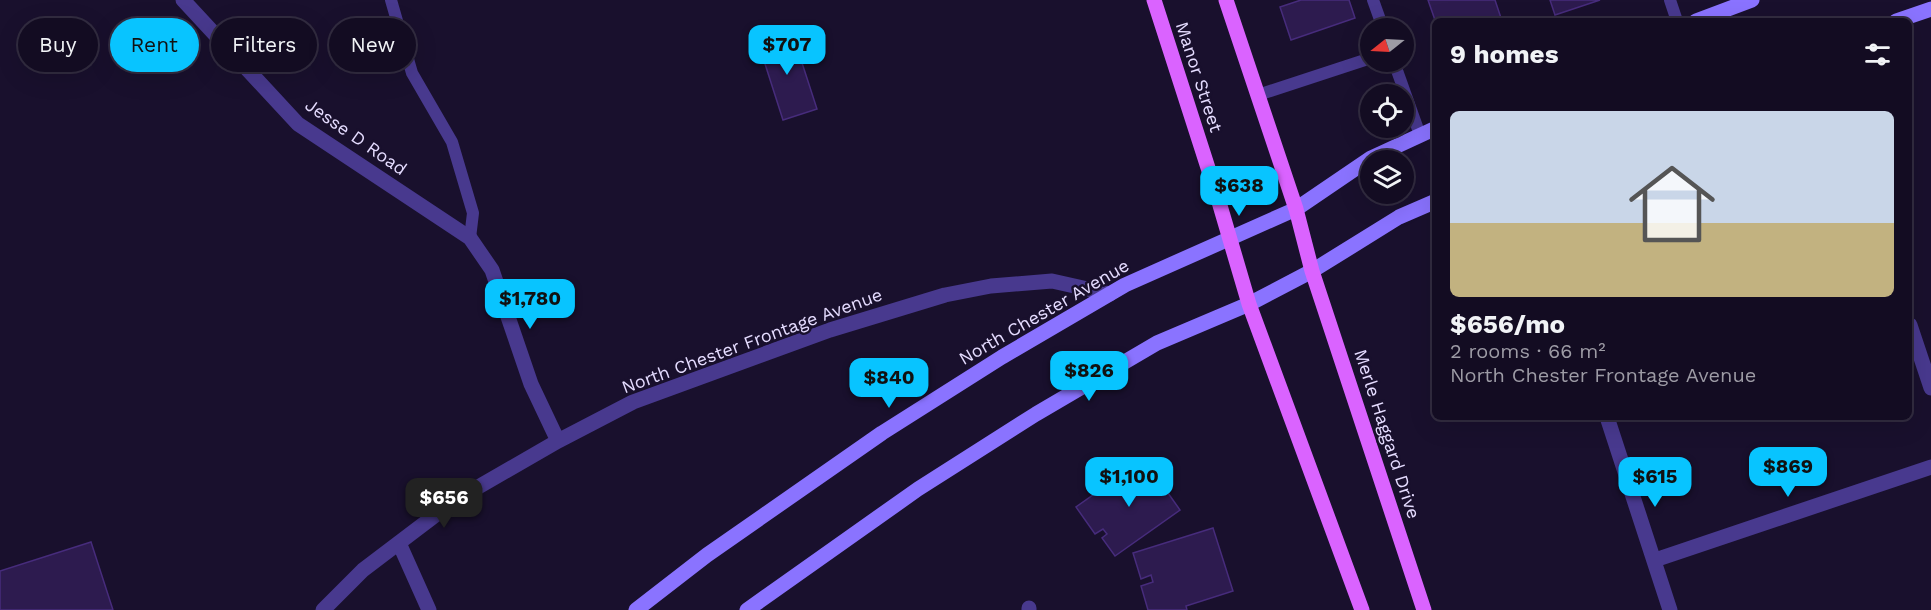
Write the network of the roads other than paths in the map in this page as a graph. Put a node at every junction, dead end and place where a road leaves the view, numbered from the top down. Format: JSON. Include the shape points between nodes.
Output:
{"nodes":[{"id":1,"x":183,"y":0,"type":"edge"},
{"id":2,"x":391,"y":0,"type":"edge"},
{"id":3,"x":1154,"y":0,"type":"edge"},
{"id":4,"x":1226,"y":0,"type":"edge"},
{"id":5,"x":1373,"y":0,"type":"edge"},
{"id":6,"x":1670,"y":0,"type":"edge"},
{"id":7,"x":1752,"y":0,"type":"edge"},
{"id":8,"x":1931,"y":9,"type":"edge"},
{"id":9,"x":1379,"y":18,"type":"edge"},
{"id":10,"x":1676,"y":18,"type":"edge"},
{"id":11,"x":1704,"y":18,"type":"edge"},
{"id":12,"x":1905,"y":18,"type":"edge"},
{"id":13,"x":1360,"y":62,"type":"edge"},
{"id":14,"x":1398,"y":72,"type":"edge"},
{"id":15,"x":1258,"y":95,"type":"junction"},
{"id":16,"x":1432,"y":130,"type":"edge"},
{"id":17,"x":1420,"y":135,"type":"junction"},
{"id":18,"x":1432,"y":203,"type":"edge"},
{"id":19,"x":1296,"y":209,"type":"junction"},
{"id":20,"x":470,"y":238,"type":"junction"},
{"id":21,"x":1229,"y":239,"type":"junction"},
{"id":22,"x":1312,"y":271,"type":"junction"},
{"id":23,"x":1110,"y":294,"type":"junction"},
{"id":24,"x":1249,"y":303,"type":"junction"},
{"id":25,"x":1912,"y":331,"type":"edge"},
{"id":26,"x":1931,"y":388,"type":"edge"},
{"id":27,"x":1608,"y":420,"type":"edge"},
{"id":28,"x":558,"y":441,"type":"junction"},
{"id":29,"x":1931,"y":467,"type":"edge"},
{"id":30,"x":399,"y":543,"type":"junction"},
{"id":31,"x":1655,"y":560,"type":"junction"},
{"id":32,"x":323,"y":610,"type":"edge"},
{"id":33,"x":429,"y":610,"type":"edge"},
{"id":34,"x":636,"y":610,"type":"edge"},
{"id":35,"x":747,"y":610,"type":"edge"},
{"id":36,"x":1362,"y":610,"type":"edge"},
{"id":37,"x":1424,"y":610,"type":"edge"},
{"id":38,"x":1670,"y":610,"type":"edge"}],
"edges":[{"from":1,"to":20,"type":"street","name":"Jesse D Road","via":[[298,124]]},
{"from":2,"to":20,"type":"lane","via":[[412,73],[452,142],[473,213]]},
{"from":3,"to":21,"type":"main road","name":"Manor Street"},
{"from":4,"to":15,"type":"main road"},
{"from":5,"to":9,"type":"lane"},
{"from":6,"to":10,"type":"lane"},
{"from":7,"to":11,"type":"main road"},
{"from":8,"to":12,"type":"main road"},
{"from":13,"to":15,"type":"lane"},
{"from":14,"to":17,"type":"lane"},
{"from":15,"to":19,"type":"main road"},
{"from":16,"to":17,"type":"main road","name":"North Chester Avenue"},
{"from":17,"to":19,"type":"main road","name":"North Chester Avenue","via":[[1371,158]]},
{"from":18,"to":22,"type":"main road","via":[[1399,218]]},
{"from":19,"to":21,"type":"main road","name":"North Chester Avenue"},
{"from":19,"to":22,"type":"main road"},
{"from":20,"to":28,"type":"street","name":"Jesse D Road","via":[[492,270],[531,384]]},
{"from":21,"to":23,"type":"main road","name":"North Chester Avenue"},
{"from":21,"to":24,"type":"main road","name":"Manor Street"},
{"from":22,"to":24,"type":"main road"},
{"from":22,"to":37,"type":"main road","name":"Merle Haggard Drive"},
{"from":23,"to":28,"type":"street","name":"North Chester Frontage Avenue","via":[[1052,280],[945,295],[706,374],[633,402]]},
{"from":23,"to":34,"type":"main road","name":"North Chester Avenue","via":[[882,434],[707,555]]},
{"from":24,"to":35,"type":"main road","via":[[1157,343],[1036,414],[918,489]]},
{"from":24,"to":36,"type":"main road"},
{"from":25,"to":26,"type":"street"},
{"from":27,"to":31,"type":"street"},
{"from":28,"to":30,"type":"street","name":"North Chester Frontage Avenue","via":[[454,501]]},
{"from":29,"to":31,"type":"street"},
{"from":30,"to":32,"type":"street","name":"North Chester Frontage Avenue","via":[[363,570]]},
{"from":30,"to":33,"type":"street"},
{"from":31,"to":38,"type":"street"}]}
